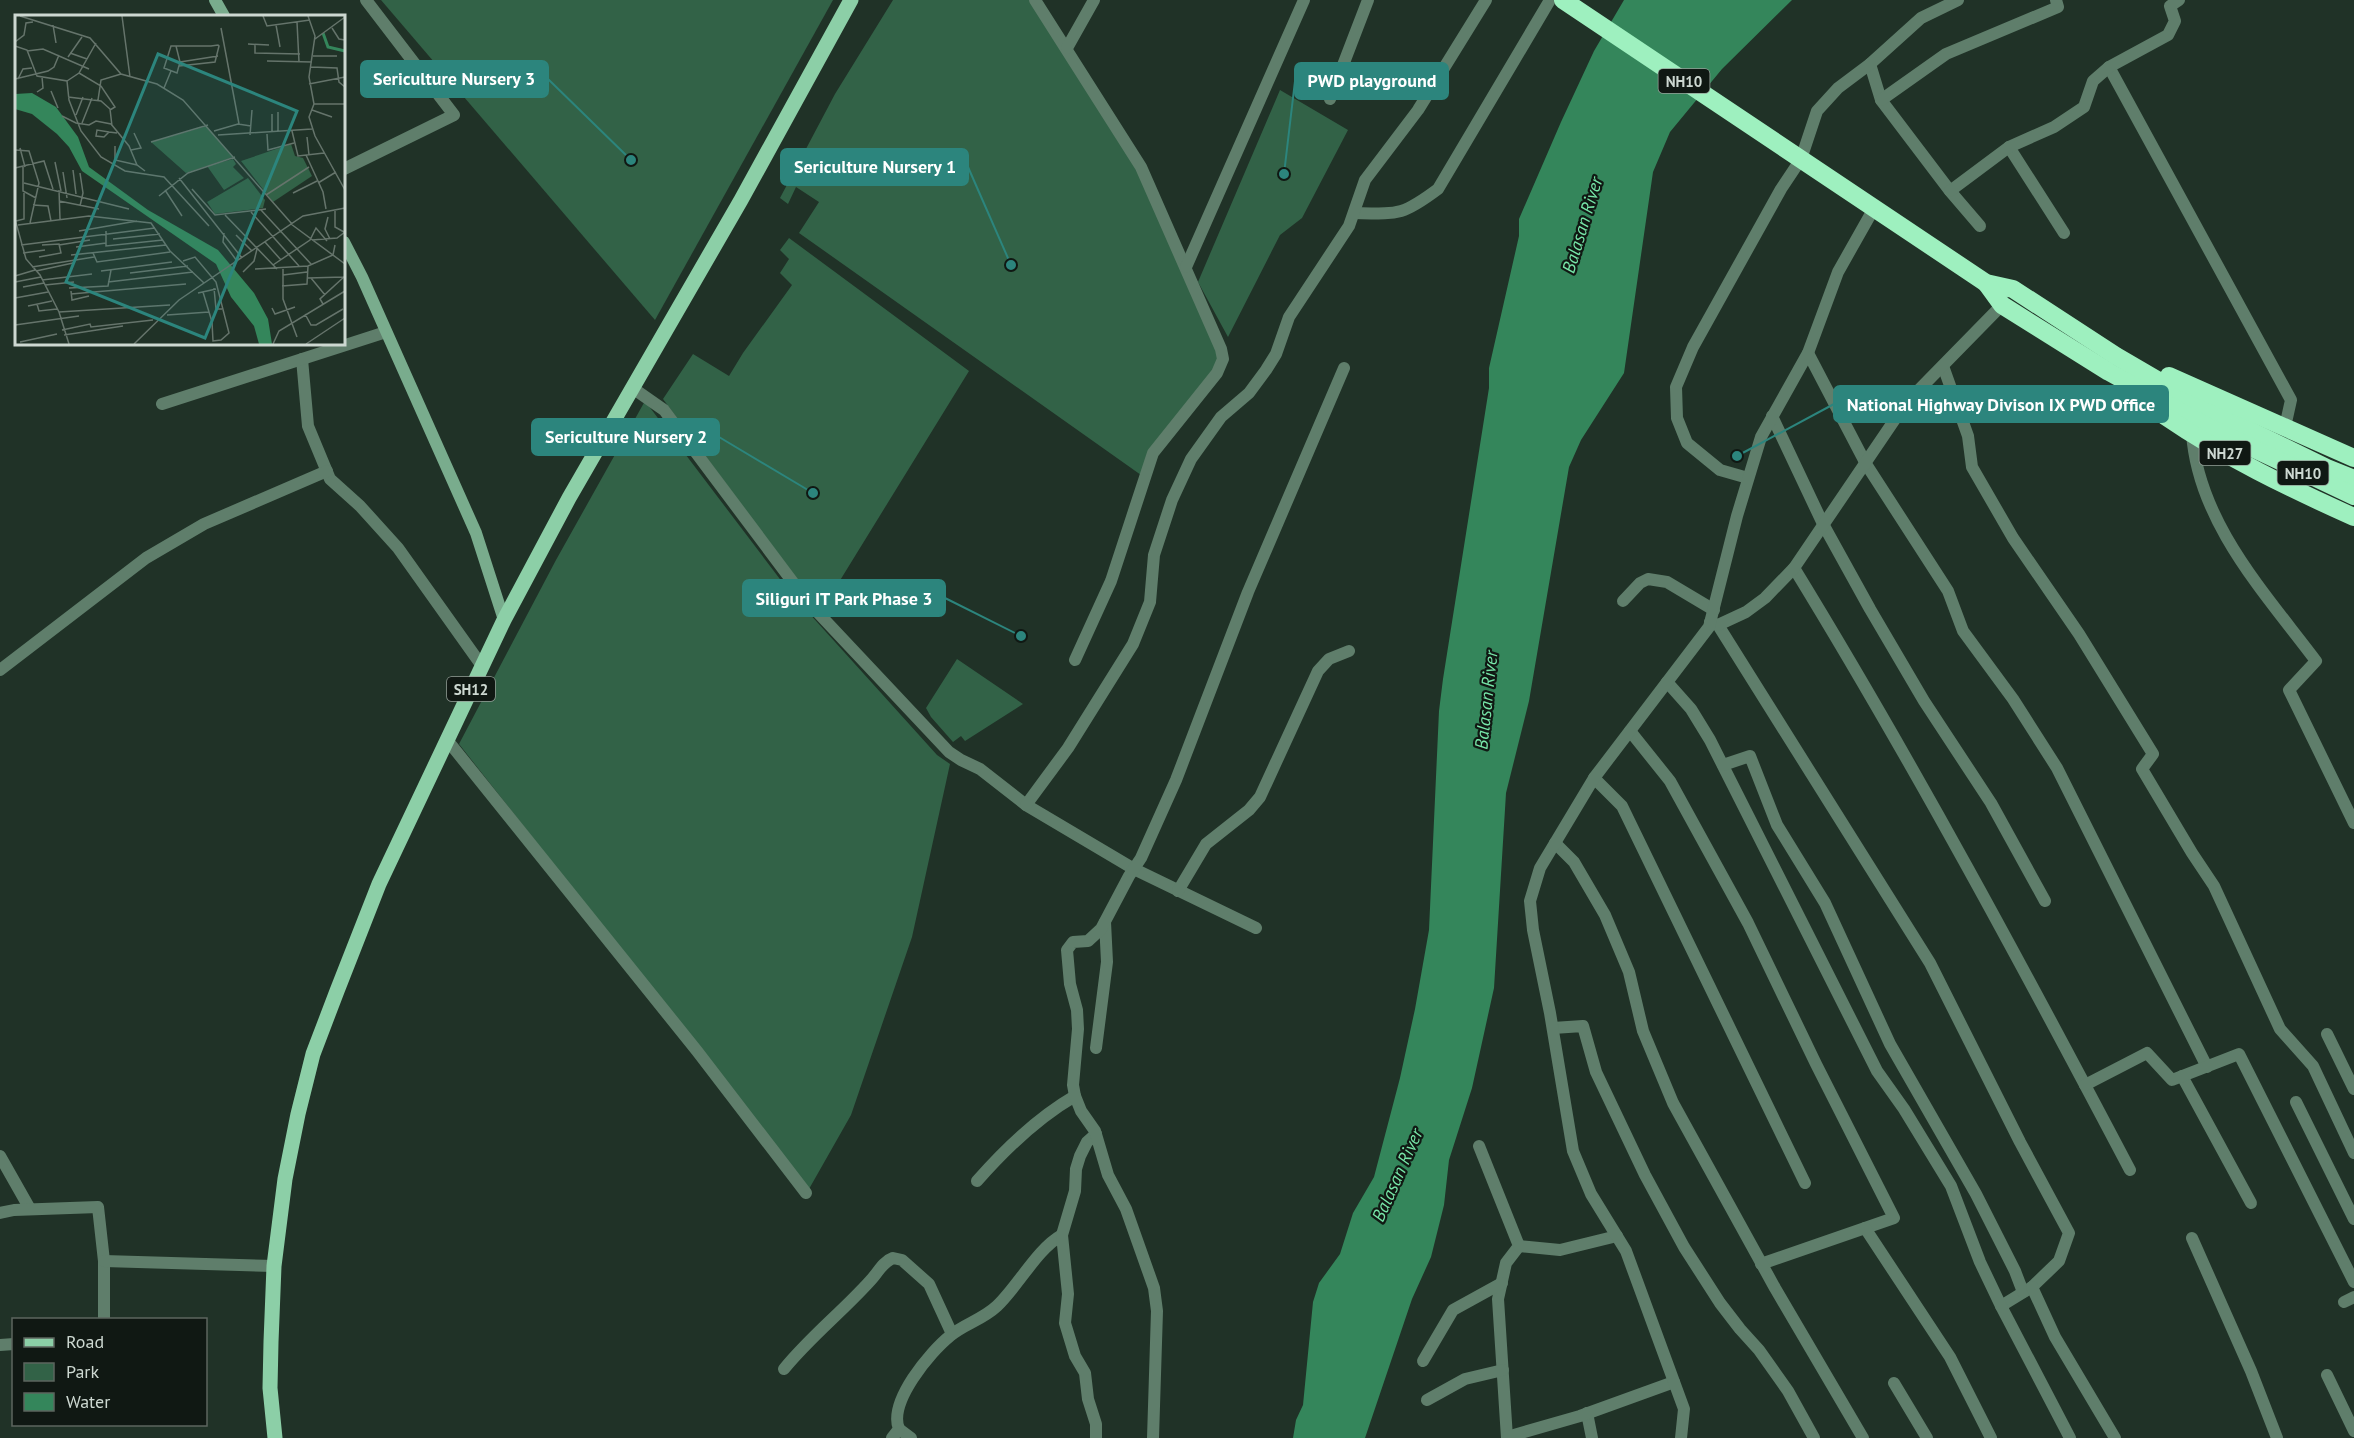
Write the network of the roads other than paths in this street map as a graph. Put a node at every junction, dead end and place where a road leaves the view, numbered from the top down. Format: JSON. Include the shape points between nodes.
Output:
{"nodes":[{"id":1,"x":215,"y":0,"type":"edge"},
{"id":2,"x":366,"y":0,"type":"edge"},
{"id":3,"x":851,"y":0,"type":"edge"},
{"id":4,"x":1035,"y":0,"type":"edge"},
{"id":5,"x":1094,"y":0,"type":"edge"},
{"id":6,"x":1304,"y":0,"type":"edge"},
{"id":7,"x":1368,"y":0,"type":"edge"},
{"id":8,"x":1486,"y":0,"type":"edge"},
{"id":9,"x":1958,"y":0,"type":"edge"},
{"id":10,"x":2056,"y":0,"type":"edge"},
{"id":11,"x":2179,"y":0,"type":"edge"},
{"id":12,"x":1560,"y":1,"type":"edge"},
{"id":13,"x":223,"y":15,"type":"edge"},
{"id":14,"x":1067,"y":48,"type":"junction"},
{"id":15,"x":1870,"y":64,"type":"junction"},
{"id":16,"x":2109,"y":67,"type":"junction"},
{"id":17,"x":1330,"y":99,"type":"dead end"},
{"id":18,"x":1881,"y":100,"type":"junction"},
{"id":19,"x":2009,"y":147,"type":"junction"},
{"id":20,"x":1801,"y":159,"type":"junction"},
{"id":21,"x":345,"y":169,"type":"edge"},
{"id":22,"x":1950,"y":191,"type":"junction"},
{"id":23,"x":1873,"y":210,"type":"junction"},
{"id":24,"x":1354,"y":213,"type":"junction"},
{"id":25,"x":1980,"y":226,"type":"dead end"},
{"id":26,"x":2064,"y":233,"type":"dead end"},
{"id":27,"x":345,"y":244,"type":"edge"},
{"id":28,"x":1186,"y":267,"type":"junction"},
{"id":29,"x":1986,"y":283,"type":"junction"},
{"id":30,"x":2002,"y":305,"type":"junction"},
{"id":31,"x":386,"y":332,"type":"junction"},
{"id":32,"x":1808,"y":353,"type":"junction"},
{"id":33,"x":302,"y":359,"type":"junction"},
{"id":34,"x":2112,"y":364,"type":"junction"},
{"id":35,"x":1943,"y":366,"type":"junction"},
{"id":36,"x":1344,"y":368,"type":"dead end"},
{"id":37,"x":634,"y":389,"type":"junction"},
{"id":38,"x":162,"y":404,"type":"dead end"},
{"id":39,"x":1772,"y":416,"type":"junction"},
{"id":40,"x":2285,"y":427,"type":"junction"},
{"id":41,"x":2192,"y":433,"type":"junction"},
{"id":42,"x":2254,"y":442,"type":"junction"},
{"id":43,"x":2354,"y":458,"type":"edge"},
{"id":44,"x":1866,"y":464,"type":"junction"},
{"id":45,"x":327,"y":471,"type":"junction"},
{"id":46,"x":1748,"y":478,"type":"junction"},
{"id":47,"x":2354,"y":479,"type":"edge"},
{"id":48,"x":2354,"y":496,"type":"edge"},
{"id":49,"x":2354,"y":517,"type":"edge"},
{"id":50,"x":1823,"y":524,"type":"junction"},
{"id":51,"x":1794,"y":568,"type":"junction"},
{"id":52,"x":1623,"y":601,"type":"dead end"},
{"id":53,"x":1714,"y":619,"type":"junction"},
{"id":54,"x":504,"y":620,"type":"junction"},
{"id":55,"x":1349,"y":651,"type":"dead end"},
{"id":56,"x":1075,"y":660,"type":"dead end"},
{"id":57,"x":482,"y":666,"type":"junction"},
{"id":58,"x":0,"y":670,"type":"edge"},
{"id":59,"x":1667,"y":682,"type":"junction"},
{"id":60,"x":1630,"y":731,"type":"junction"},
{"id":61,"x":448,"y":741,"type":"junction"},
{"id":62,"x":1723,"y":765,"type":"junction"},
{"id":63,"x":1594,"y":778,"type":"junction"},
{"id":64,"x":1026,"y":805,"type":"junction"},
{"id":65,"x":2354,"y":823,"type":"edge"},
{"id":66,"x":1555,"y":843,"type":"junction"},
{"id":67,"x":1134,"y":869,"type":"junction"},
{"id":68,"x":1178,"y":891,"type":"junction"},
{"id":69,"x":2045,"y":901,"type":"dead end"},
{"id":70,"x":1105,"y":921,"type":"junction"},
{"id":71,"x":1256,"y":928,"type":"dead end"},
{"id":72,"x":1553,"y":1029,"type":"junction"},
{"id":73,"x":2327,"y":1034,"type":"dead end"},
{"id":74,"x":1096,"y":1048,"type":"dead end"},
{"id":75,"x":2207,"y":1067,"type":"junction"},
{"id":76,"x":2182,"y":1076,"type":"junction"},
{"id":77,"x":2085,"y":1085,"type":"junction"},
{"id":78,"x":2354,"y":1089,"type":"edge"},
{"id":79,"x":1075,"y":1096,"type":"junction"},
{"id":80,"x":2296,"y":1102,"type":"dead end"},
{"id":81,"x":1096,"y":1134,"type":"junction"},
{"id":82,"x":1479,"y":1146,"type":"dead end"},
{"id":83,"x":2354,"y":1152,"type":"edge"},
{"id":84,"x":0,"y":1156,"type":"edge"},
{"id":85,"x":2130,"y":1170,"type":"dead end"},
{"id":86,"x":977,"y":1180,"type":"dead end"},
{"id":87,"x":1804,"y":1183,"type":"dead end"},
{"id":88,"x":806,"y":1193,"type":"dead end"},
{"id":89,"x":2251,"y":1203,"type":"dead end"},
{"id":90,"x":30,"y":1209,"type":"junction"},
{"id":91,"x":0,"y":1213,"type":"edge"},
{"id":92,"x":2354,"y":1219,"type":"edge"},
{"id":93,"x":1865,"y":1228,"type":"junction"},
{"id":94,"x":1062,"y":1234,"type":"junction"},
{"id":95,"x":1617,"y":1236,"type":"junction"},
{"id":96,"x":2192,"y":1238,"type":"dead end"},
{"id":97,"x":1519,"y":1246,"type":"junction"},
{"id":98,"x":104,"y":1261,"type":"junction"},
{"id":99,"x":1761,"y":1263,"type":"junction"},
{"id":100,"x":274,"y":1266,"type":"junction"},
{"id":101,"x":2354,"y":1282,"type":"edge"},
{"id":102,"x":1502,"y":1283,"type":"junction"},
{"id":103,"x":2027,"y":1290,"type":"junction"},
{"id":104,"x":2001,"y":1306,"type":"junction"},
{"id":105,"x":104,"y":1318,"type":"edge"},
{"id":106,"x":952,"y":1334,"type":"junction"},
{"id":107,"x":1423,"y":1361,"type":"dead end"},
{"id":108,"x":784,"y":1369,"type":"dead end"},
{"id":109,"x":1503,"y":1370,"type":"junction"},
{"id":110,"x":2327,"y":1375,"type":"dead end"},
{"id":111,"x":1674,"y":1382,"type":"junction"},
{"id":112,"x":1894,"y":1383,"type":"dead end"},
{"id":113,"x":1427,"y":1400,"type":"dead end"},
{"id":114,"x":1587,"y":1413,"type":"junction"},
{"id":115,"x":2354,"y":1431,"type":"edge"},
{"id":116,"x":896,"y":1434,"type":"edge"},
{"id":117,"x":275,"y":1438,"type":"edge"},
{"id":118,"x":911,"y":1438,"type":"edge"},
{"id":119,"x":1096,"y":1438,"type":"edge"},
{"id":120,"x":1153,"y":1438,"type":"edge"},
{"id":121,"x":1507,"y":1438,"type":"edge"},
{"id":122,"x":1592,"y":1438,"type":"edge"},
{"id":123,"x":1681,"y":1438,"type":"edge"},
{"id":124,"x":1814,"y":1438,"type":"edge"},
{"id":125,"x":1863,"y":1438,"type":"edge"},
{"id":126,"x":1927,"y":1438,"type":"edge"},
{"id":127,"x":1991,"y":1438,"type":"edge"},
{"id":128,"x":2070,"y":1438,"type":"edge"},
{"id":129,"x":2115,"y":1438,"type":"edge"},
{"id":130,"x":2277,"y":1438,"type":"edge"}],
"edges":[{"from":1,"to":13,"type":"street"},
{"from":2,"to":21,"type":"street","via":[[454,116]]},
{"from":3,"to":37,"type":"main road","number":"SH12"},
{"from":4,"to":14,"type":"street"},
{"from":5,"to":14,"type":"street"},
{"from":6,"to":28,"type":"street"},
{"from":7,"to":17,"type":"street"},
{"from":8,"to":24,"type":"street","via":[[1418,110],[1365,180]]},
{"from":9,"to":15,"type":"street","via":[[1921,18]]},
{"from":10,"to":18,"type":"street","via":[[2058,7],[1946,54]]},
{"from":11,"to":16,"type":"street","via":[[2170,6],[2175,21],[2168,35]]},
{"from":12,"to":20,"type":"highway","number":"NH10"},
{"from":12,"to":24,"type":"street","via":[[1438,189],[1411,208],[1393,214]]},
{"from":14,"to":28,"type":"street","via":[[1141,168]]},
{"from":15,"to":18,"type":"street"},
{"from":15,"to":20,"type":"street","via":[[1817,111]]},
{"from":16,"to":19,"type":"street","via":[[2093,81],[2084,107],[2054,127]]},
{"from":16,"to":40,"type":"street","via":[[2291,400]]},
{"from":18,"to":22,"type":"street"},
{"from":19,"to":22,"type":"street"},
{"from":19,"to":26,"type":"street"},
{"from":20,"to":23,"type":"highway","number":"NH10"},
{"from":20,"to":46,"type":"street","via":[[1693,347],[1676,387],[1677,418],[1687,443],[1720,470]]},
{"from":22,"to":25,"type":"street"},
{"from":23,"to":29,"type":"highway","number":"NH10"},
{"from":23,"to":32,"type":"street","via":[[1838,272]]},
{"from":24,"to":64,"type":"street","via":[[1289,317],[1266,370],[1249,393],[1221,417],[1191,459],[1154,555],[1150,602],[1133,644],[1068,748]]},
{"from":27,"to":31,"type":"street"},
{"from":28,"to":56,"type":"street","via":[[1221,349],[1222,363],[1208,387],[1153,453],[1111,581]]},
{"from":29,"to":30,"type":"highway","number":"NH10"},
{"from":29,"to":34,"type":"highway","number":"NH10","via":[[2013,290]]},
{"from":30,"to":34,"type":"highway","number":"NH10"},
{"from":30,"to":35,"type":"street"},
{"from":31,"to":33,"type":"street"},
{"from":31,"to":54,"type":"street","via":[[476,533]]},
{"from":32,"to":39,"type":"street"},
{"from":32,"to":44,"type":"street"},
{"from":33,"to":38,"type":"street"},
{"from":33,"to":45,"type":"street","via":[[308,426]]},
{"from":34,"to":40,"type":"highway","via":[[2122,353]]},
{"from":34,"to":41,"type":"highway","number":"NH27","via":[[2110,378]]},
{"from":34,"to":42,"type":"highway","number":"NH10","via":[[2212,412]]},
{"from":35,"to":44,"type":"street","via":[[1906,403]]},
{"from":35,"to":83,"type":"street","via":[[1968,436],[1972,467],[2152,754],[2142,769],[2214,886],[2280,1029],[2313,1066]]},
{"from":36,"to":67,"type":"street","via":[[1248,592],[1176,780]]},
{"from":37,"to":54,"type":"main road","number":"SH12","via":[[569,498]]},
{"from":37,"to":64,"type":"street","via":[[664,410],[807,601],[955,756],[980,769]]},
{"from":39,"to":46,"type":"street"},
{"from":39,"to":50,"type":"street"},
{"from":40,"to":43,"type":"highway"},
{"from":41,"to":49,"type":"highway","number":"NH27","via":[[2288,488]]},
{"from":41,"to":65,"type":"street","via":[[2198,475],[2216,518],[2252,575],[2316,661],[2289,690]]},
{"from":42,"to":47,"type":"highway","number":"NH10"},
{"from":42,"to":48,"type":"highway","number":"NH10"},
{"from":44,"to":50,"type":"street"},
{"from":44,"to":75,"type":"street","via":[[1948,591],[1963,631],[2057,768]]},
{"from":45,"to":57,"type":"street","via":[[330,479],[398,548]]},
{"from":45,"to":58,"type":"street","via":[[204,524],[146,558]]},
{"from":46,"to":53,"type":"street"},
{"from":50,"to":51,"type":"street"},
{"from":50,"to":69,"type":"street","via":[[1924,701],[1991,803]]},
{"from":51,"to":53,"type":"street","via":[[1746,612]]},
{"from":51,"to":77,"type":"street","via":[[1878,707]]},
{"from":52,"to":53,"type":"street","via":[[1648,579],[1667,582]]},
{"from":53,"to":59,"type":"street"},
{"from":53,"to":103,"type":"street","via":[[1930,963],[2069,1233],[2059,1261]]},
{"from":54,"to":57,"type":"main road","number":"SH12"},
{"from":55,"to":68,"type":"street","via":[[1323,663],[1260,797],[1206,844]]},
{"from":57,"to":61,"type":"main road","number":"SH12"},
{"from":59,"to":60,"type":"street"},
{"from":59,"to":62,"type":"street","via":[[1691,709]]},
{"from":60,"to":63,"type":"street"},
{"from":60,"to":93,"type":"street","via":[[1670,781],[1748,923],[1894,1218]]},
{"from":61,"to":88,"type":"street"},
{"from":61,"to":100,"type":"main road","number":"SH12","via":[[379,884],[314,1054],[285,1179]]},
{"from":62,"to":103,"type":"street","via":[[1750,756],[1778,825],[1825,903],[1890,1044]]},
{"from":62,"to":104,"type":"street","via":[[1877,1071],[1951,1186]]},
{"from":63,"to":66,"type":"street"},
{"from":63,"to":87,"type":"street","via":[[1622,806]]},
{"from":64,"to":67,"type":"street"},
{"from":66,"to":72,"type":"street","via":[[1540,868],[1530,901]]},
{"from":66,"to":99,"type":"street","via":[[1574,862],[1605,915],[1629,972],[1643,1032],[1673,1103]]},
{"from":67,"to":68,"type":"street"},
{"from":67,"to":70,"type":"street"},
{"from":68,"to":71,"type":"street"},
{"from":70,"to":74,"type":"street","via":[[1107,962]]},
{"from":70,"to":79,"type":"street","via":[[1095,936],[1073,942],[1067,950],[1077,1010]]},
{"from":72,"to":95,"type":"street","via":[[1573,1151],[1591,1194]]},
{"from":72,"to":124,"type":"street","via":[[1583,1026],[1596,1072],[1684,1248],[1720,1303],[1788,1391]]},
{"from":73,"to":78,"type":"street"},
{"from":75,"to":76,"type":"street"},
{"from":75,"to":101,"type":"street","via":[[2239,1054]]},
{"from":76,"to":77,"type":"street","via":[[2172,1080],[2147,1053]]},
{"from":76,"to":89,"type":"street"},
{"from":77,"to":85,"type":"street"},
{"from":79,"to":81,"type":"street"},
{"from":79,"to":86,"type":"street","via":[[1010,1145]]},
{"from":80,"to":92,"type":"street"},
{"from":81,"to":94,"type":"street","via":[[1080,1156],[1074,1197]]},
{"from":81,"to":120,"type":"street","via":[[1108,1175],[1126,1209],[1154,1288],[1157,1311]]},
{"from":82,"to":97,"type":"street"},
{"from":84,"to":90,"type":"street"},
{"from":90,"to":91,"type":"street"},
{"from":90,"to":98,"type":"street","via":[[98,1207]]},
{"from":93,"to":99,"type":"street"},
{"from":93,"to":127,"type":"street","via":[[1950,1357]]},
{"from":94,"to":106,"type":"street","via":[[1043,1249],[997,1306]]},
{"from":94,"to":119,"type":"street","via":[[1068,1294],[1065,1323],[1085,1373]]},
{"from":95,"to":97,"type":"street","via":[[1560,1250]]},
{"from":95,"to":111,"type":"street"},
{"from":96,"to":130,"type":"street"},
{"from":97,"to":102,"type":"street","via":[[1506,1263]]},
{"from":98,"to":100,"type":"street"},
{"from":98,"to":105,"type":"street"},
{"from":99,"to":125,"type":"street"},
{"from":100,"to":117,"type":"main road","number":"SH12","via":[[270,1388]]},
{"from":102,"to":107,"type":"street","via":[[1453,1310]]},
{"from":102,"to":109,"type":"street","via":[[1498,1299]]},
{"from":103,"to":104,"type":"street"},
{"from":103,"to":129,"type":"street"},
{"from":104,"to":128,"type":"street"},
{"from":106,"to":108,"type":"street","via":[[929,1284],[902,1260],[893,1258],[800,1348]]},
{"from":106,"to":116,"type":"street","via":[[918,1370],[898,1410]]},
{"from":109,"to":113,"type":"street","via":[[1465,1379]]},
{"from":109,"to":121,"type":"street"},
{"from":110,"to":115,"type":"street"},
{"from":111,"to":114,"type":"street"},
{"from":111,"to":123,"type":"street","via":[[1684,1409]]},
{"from":112,"to":126,"type":"street"},
{"from":114,"to":121,"type":"street"},
{"from":114,"to":122,"type":"street"},
{"from":116,"to":118,"type":"street"}]}
